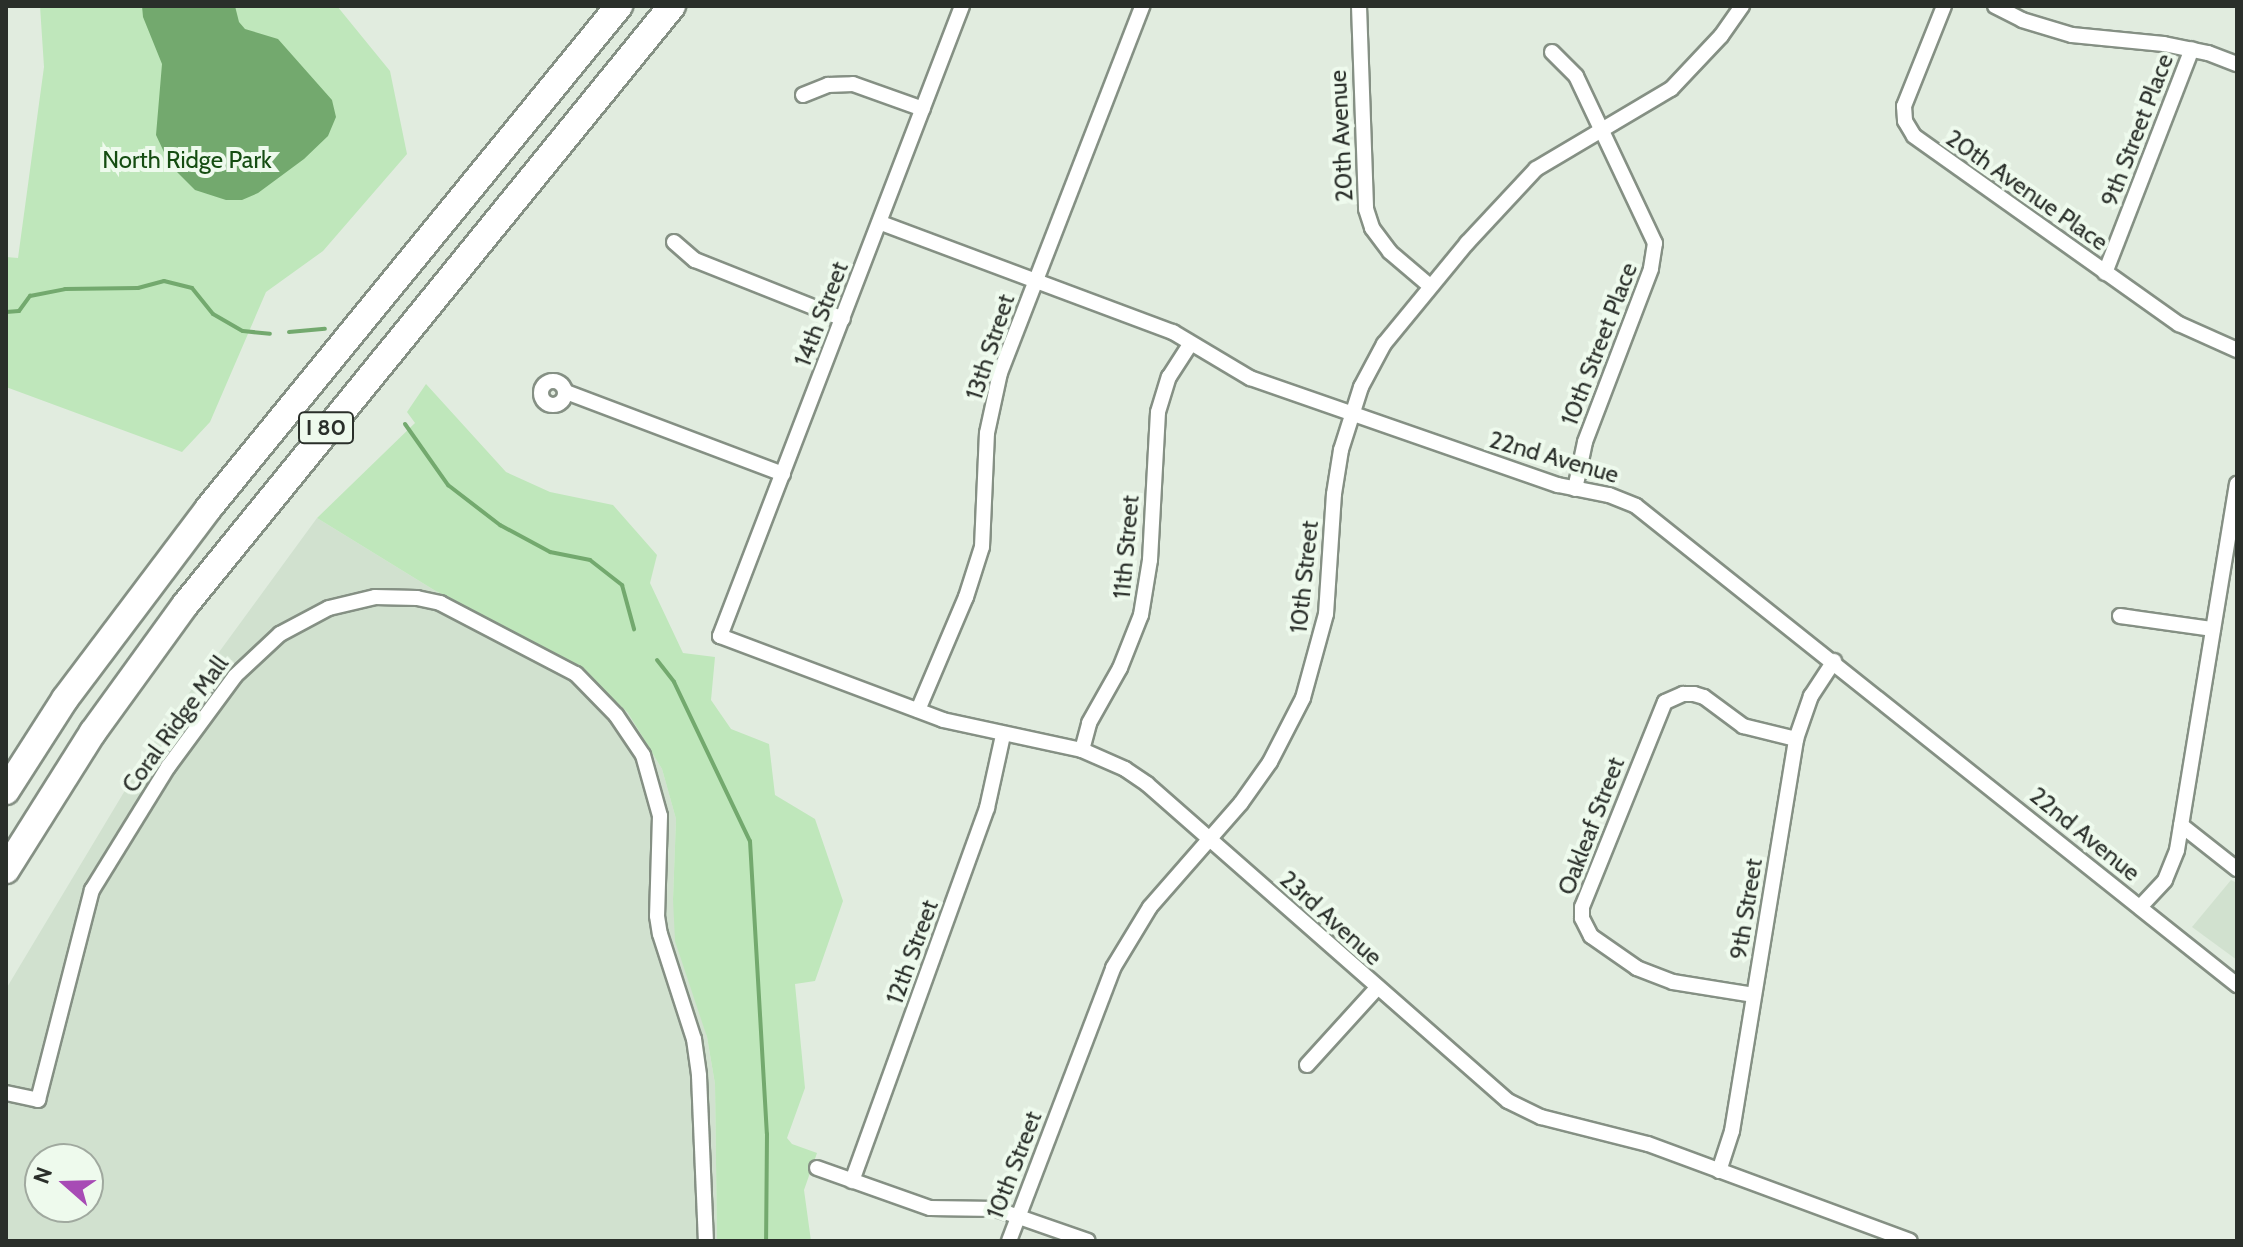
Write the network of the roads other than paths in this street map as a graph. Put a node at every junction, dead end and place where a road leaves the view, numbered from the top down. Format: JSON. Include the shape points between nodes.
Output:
{"nodes":[{"id":1,"x":619,"y":6,"type":"edge"},
{"id":2,"x":672,"y":6,"type":"edge"},
{"id":3,"x":962,"y":6,"type":"edge"},
{"id":4,"x":1142,"y":6,"type":"edge"},
{"id":5,"x":1359,"y":6,"type":"edge"},
{"id":6,"x":1742,"y":6,"type":"edge"},
{"id":7,"x":1944,"y":6,"type":"edge"},
{"id":8,"x":1995,"y":6,"type":"edge"},
{"id":9,"x":2192,"y":49,"type":"junction"},
{"id":10,"x":1552,"y":52,"type":"dead end"},
{"id":11,"x":2237,"y":64,"type":"edge"},
{"id":12,"x":803,"y":95,"type":"dead end"},
{"id":13,"x":923,"y":109,"type":"junction"},
{"id":14,"x":1602,"y":129,"type":"junction"},
{"id":15,"x":881,"y":223,"type":"junction"},
{"id":16,"x":674,"y":242,"type":"dead end"},
{"id":17,"x":2105,"y":273,"type":"junction"},
{"id":18,"x":1035,"y":282,"type":"junction"},
{"id":19,"x":1430,"y":286,"type":"junction"},
{"id":20,"x":843,"y":319,"type":"junction"},
{"id":21,"x":1191,"y":343,"type":"junction"},
{"id":22,"x":2237,"y":350,"type":"edge"},
{"id":23,"x":566,"y":392,"type":"dead end"},
{"id":24,"x":1350,"y":414,"type":"junction"},
{"id":25,"x":783,"y":474,"type":"junction"},
{"id":26,"x":2237,"y":484,"type":"edge"},
{"id":27,"x":1575,"y":489,"type":"junction"},
{"id":28,"x":2120,"y":616,"type":"dead end"},
{"id":29,"x":2213,"y":629,"type":"junction"},
{"id":30,"x":720,"y":636,"type":"joint"},
{"id":31,"x":1834,"y":661,"type":"junction"},
{"id":32,"x":918,"y":710,"type":"junction"},
{"id":33,"x":1003,"y":735,"type":"junction"},
{"id":34,"x":1796,"y":739,"type":"junction"},
{"id":35,"x":1082,"y":750,"type":"junction"},
{"id":36,"x":6,"y":791,"type":"edge"},
{"id":37,"x":2181,"y":825,"type":"junction"},
{"id":38,"x":1209,"y":839,"type":"junction"},
{"id":39,"x":2237,"y":869,"type":"edge"},
{"id":40,"x":6,"y":870,"type":"edge"},
{"id":41,"x":2141,"y":906,"type":"junction"},
{"id":42,"x":2237,"y":985,"type":"edge"},
{"id":43,"x":1377,"y":988,"type":"junction"},
{"id":44,"x":1754,"y":995,"type":"junction"},
{"id":45,"x":1307,"y":1065,"type":"dead end"},
{"id":46,"x":6,"y":1093,"type":"edge"},
{"id":47,"x":817,"y":1168,"type":"dead end"},
{"id":48,"x":1719,"y":1171,"type":"junction"},
{"id":49,"x":852,"y":1181,"type":"junction"},
{"id":50,"x":1019,"y":1216,"type":"junction"},
{"id":51,"x":706,"y":1241,"type":"edge"},
{"id":52,"x":1009,"y":1241,"type":"edge"},
{"id":53,"x":1088,"y":1241,"type":"edge"},
{"id":54,"x":1910,"y":1241,"type":"edge"}],
"edges":[{"from":1,"to":36,"type":"highway","number":"I 80","via":[[198,521],[65,699]]},
{"from":2,"to":40,"type":"highway","number":"I 80","via":[[185,605],[93,732]]},
{"from":3,"to":13,"type":"street","name":"14th Street"},
{"from":4,"to":18,"type":"street","name":"13th Street"},
{"from":5,"to":19,"type":"street","name":"20th Avenue","via":[[1366,209],[1372,228],[1390,252]]},
{"from":6,"to":14,"type":"street","name":"10th Street","via":[[1671,89]]},
{"from":7,"to":17,"type":"street","name":"20th Avenue Place","via":[[1904,106],[1907,129]]},
{"from":8,"to":9,"type":"street","via":[[2072,35]]},
{"from":9,"to":11,"type":"street"},
{"from":9,"to":17,"type":"street","name":"9th Street Place"},
{"from":10,"to":14,"type":"street","name":"10th Street Place","via":[[1576,76]]},
{"from":12,"to":13,"type":"street","via":[[828,85],[853,84]]},
{"from":13,"to":15,"type":"street","name":"14th Street"},
{"from":14,"to":19,"type":"street","name":"10th Street","via":[[1536,169]]},
{"from":14,"to":27,"type":"street","name":"10th Street Place","via":[[1651,230],[1654,258],[1585,442]]},
{"from":15,"to":18,"type":"street","name":"22nd Avenue"},
{"from":15,"to":20,"type":"street","name":"14th Street"},
{"from":16,"to":20,"type":"street","via":[[695,260]]},
{"from":17,"to":22,"type":"street","name":"20th Avenue Place","via":[[2179,324]]},
{"from":18,"to":21,"type":"street","name":"22nd Avenue"},
{"from":18,"to":32,"type":"street","name":"13th Street","via":[[992,406],[985,521],[975,573]]},
{"from":19,"to":24,"type":"street","name":"10th Street","via":[[1384,344]]},
{"from":20,"to":25,"type":"street","name":"14th Street"},
{"from":21,"to":24,"type":"street","name":"22nd Avenue","via":[[1250,378]]},
{"from":21,"to":35,"type":"street","name":"11th Street","via":[[1169,377],[1158,412],[1150,560],[1141,615],[1120,668],[1089,723]]},
{"from":23,"to":25,"type":"street"},
{"from":24,"to":27,"type":"street","name":"22nd Avenue"},
{"from":24,"to":38,"type":"street","name":"10th Street","via":[[1336,477],[1326,614],[1312,672],[1270,762]]},
{"from":25,"to":30,"type":"street","name":"14th Street"},
{"from":26,"to":29,"type":"street"},
{"from":27,"to":31,"type":"street","name":"22nd Avenue","via":[[1636,506]]},
{"from":28,"to":29,"type":"street"},
{"from":29,"to":37,"type":"street"},
{"from":30,"to":32,"type":"street","name":"23rd Avenue"},
{"from":31,"to":34,"type":"street","name":"9th Street","via":[[1811,696]]},
{"from":31,"to":41,"type":"street","name":"22nd Avenue"},
{"from":32,"to":33,"type":"street","name":"23rd Avenue"},
{"from":33,"to":35,"type":"street","name":"23rd Avenue"},
{"from":33,"to":49,"type":"street","name":"12th Street","via":[[987,808]]},
{"from":34,"to":44,"type":"street","name":"9th Street"},
{"from":34,"to":44,"type":"street","name":"Oakleaf Street","via":[[1743,726],[1694,694],[1665,702],[1582,907],[1591,936],[1637,968],[1673,982]]},
{"from":35,"to":38,"type":"street","name":"23rd Avenue","via":[[1147,784]]},
{"from":37,"to":39,"type":"street"},
{"from":37,"to":41,"type":"street","via":[[2172,865]]},
{"from":38,"to":43,"type":"street","name":"23rd Avenue"},
{"from":38,"to":50,"type":"street","name":"10th Street","via":[[1150,907],[1113,968]]},
{"from":41,"to":42,"type":"street","name":"22nd Avenue"},
{"from":43,"to":45,"type":"street"},
{"from":43,"to":48,"type":"street","name":"23rd Avenue","via":[[1526,1111],[1606,1131]]},
{"from":44,"to":48,"type":"street","name":"9th Street","via":[[1732,1131]]},
{"from":46,"to":51,"type":"street","name":"Coral Ridge Mall","via":[[38,1100],[92,890],[168,767],[235,676],[280,634],[329,608],[375,597],[417,598],[440,603],[576,674],[616,715],[643,755],[660,816],[660,934],[694,1039],[699,1076]]},
{"from":47,"to":49,"type":"street"},
{"from":48,"to":54,"type":"street","name":"23rd Avenue"},
{"from":49,"to":50,"type":"street","via":[[930,1208],[996,1209]]},
{"from":50,"to":52,"type":"street","name":"10th Street"},
{"from":50,"to":53,"type":"street"}]}
